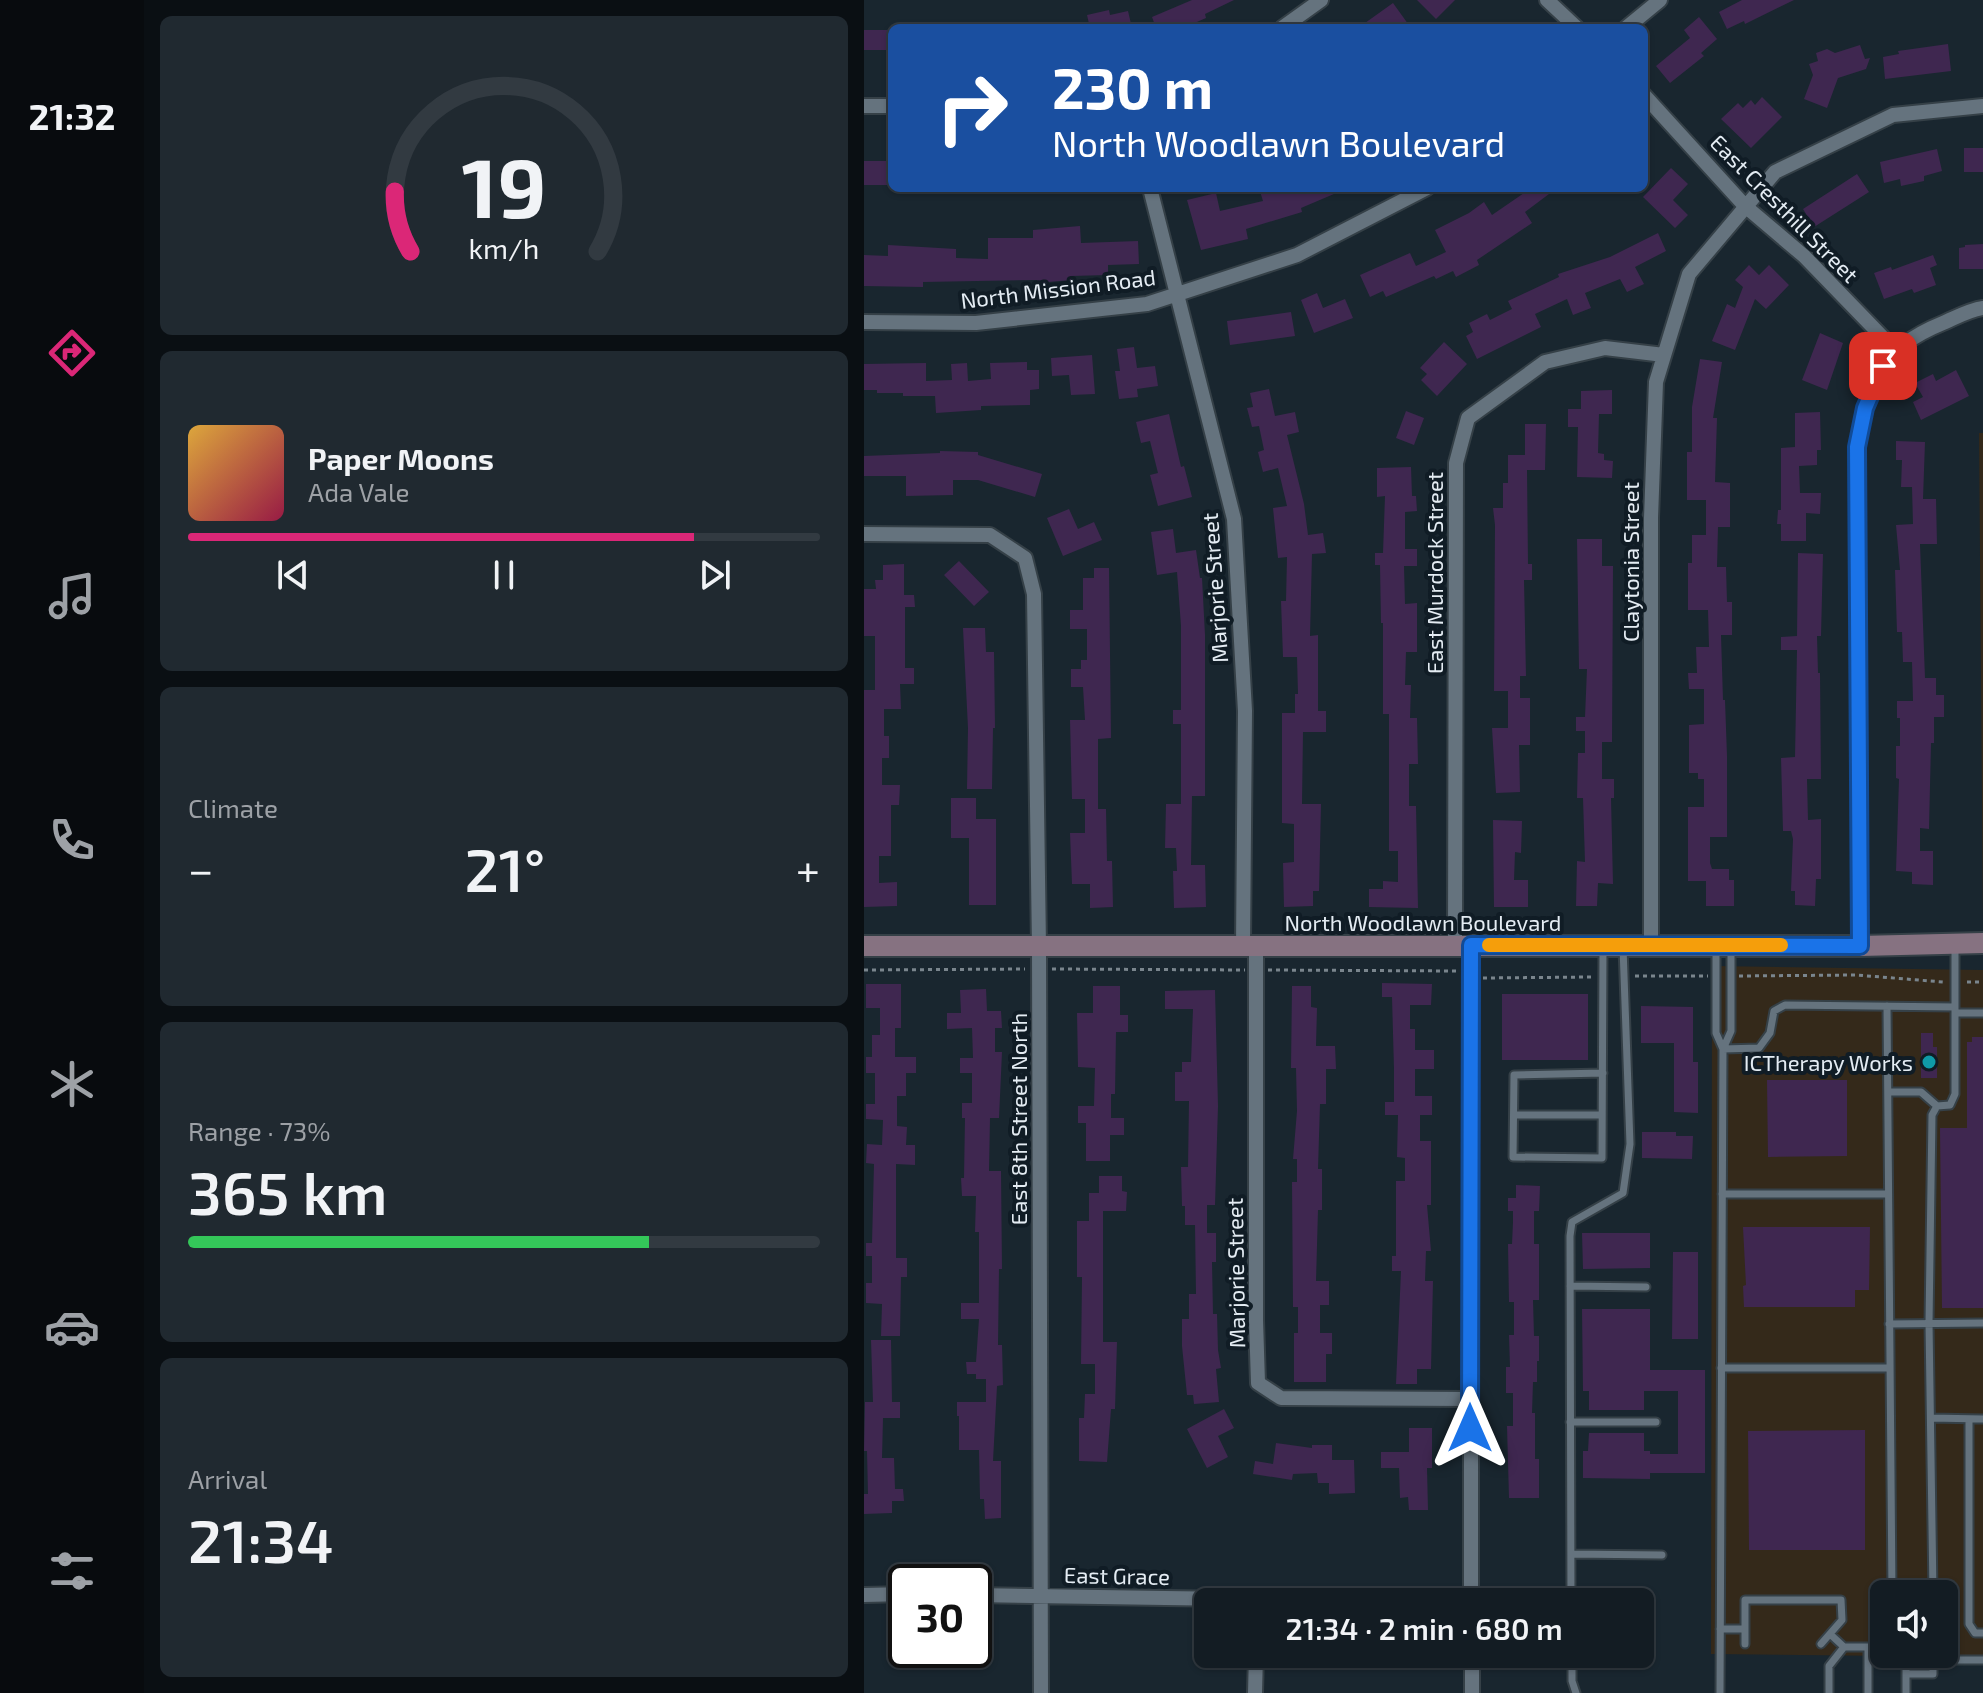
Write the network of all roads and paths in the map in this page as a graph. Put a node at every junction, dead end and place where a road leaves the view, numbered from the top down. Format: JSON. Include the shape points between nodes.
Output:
{"nodes":[{"id":1,"x":1321,"y":0,"type":"edge"},
{"id":2,"x":1547,"y":0,"type":"edge"},
{"id":3,"x":1660,"y":0,"type":"edge"},
{"id":4,"x":1288,"y":24,"type":"edge"},
{"id":5,"x":1573,"y":24,"type":"edge"},
{"id":6,"x":1631,"y":24,"type":"edge"},
{"id":7,"x":1648,"y":99,"type":"edge"},
{"id":8,"x":864,"y":106,"type":"edge"},
{"id":9,"x":888,"y":106,"type":"edge"},
{"id":10,"x":1983,"y":106,"type":"edge"},
{"id":11,"x":1151,"y":192,"type":"edge"},
{"id":12,"x":1419,"y":192,"type":"edge"},
{"id":13,"x":1745,"y":206,"type":"junction"},
{"id":14,"x":1176,"y":294,"type":"junction"},
{"id":15,"x":1983,"y":308,"type":"edge"},
{"id":16,"x":864,"y":322,"type":"edge"},
{"id":17,"x":1895,"y":350,"type":"junction"},
{"id":18,"x":1664,"y":355,"type":"junction"},
{"id":19,"x":864,"y":534,"type":"edge"},
{"id":20,"x":1955,"y":943,"type":"junction"},
{"id":21,"x":1983,"y":943,"type":"edge"},
{"id":22,"x":1724,"y":944,"type":"junction"},
{"id":23,"x":1463,"y":945,"type":"junction"},
{"id":24,"x":1613,"y":945,"type":"junction"},
{"id":25,"x":1651,"y":945,"type":"junction"},
{"id":26,"x":864,"y":946,"type":"edge"},
{"id":27,"x":1250,"y":946,"type":"junction"},
{"id":28,"x":1860,"y":946,"type":"junction"},
{"id":29,"x":1039,"y":947,"type":"junction"},
{"id":30,"x":1039,"y":969,"type":"junction"},
{"id":31,"x":864,"y":970,"type":"edge"},
{"id":32,"x":1256,"y":970,"type":"junction"},
{"id":33,"x":1471,"y":975,"type":"junction"},
{"id":34,"x":1625,"y":976,"type":"junction"},
{"id":35,"x":1716,"y":976,"type":"junction"},
{"id":36,"x":1731,"y":976,"type":"junction"},
{"id":37,"x":1603,"y":977,"type":"junction"},
{"id":38,"x":1955,"y":982,"type":"junction"},
{"id":39,"x":1983,"y":982,"type":"edge"},
{"id":40,"x":1887,"y":1006,"type":"junction"},
{"id":41,"x":1955,"y":1010,"type":"junction"},
{"id":42,"x":1983,"y":1013,"type":"edge"},
{"id":43,"x":1723,"y":1049,"type":"junction"},
{"id":44,"x":1603,"y":1073,"type":"junction"},
{"id":45,"x":1888,"y":1092,"type":"junction"},
{"id":46,"x":1937,"y":1106,"type":"junction"},
{"id":47,"x":1514,"y":1115,"type":"junction"},
{"id":48,"x":1602,"y":1115,"type":"junction"},
{"id":49,"x":1722,"y":1194,"type":"junction"},
{"id":50,"x":1888,"y":1194,"type":"junction"},
{"id":51,"x":1570,"y":1286,"type":"junction"},
{"id":52,"x":1646,"y":1287,"type":"dead end"},
{"id":53,"x":1929,"y":1323,"type":"junction"},
{"id":54,"x":1983,"y":1323,"type":"edge"},
{"id":55,"x":1889,"y":1324,"type":"junction"},
{"id":56,"x":1721,"y":1368,"type":"junction"},
{"id":57,"x":1890,"y":1368,"type":"junction"},
{"id":58,"x":1470,"y":1399,"type":"junction"},
{"id":59,"x":1931,"y":1418,"type":"junction"},
{"id":60,"x":1969,"y":1419,"type":"junction"},
{"id":61,"x":1983,"y":1419,"type":"edge"},
{"id":62,"x":1570,"y":1422,"type":"junction"},
{"id":63,"x":1656,"y":1422,"type":"dead end"},
{"id":64,"x":1571,"y":1554,"type":"junction"},
{"id":65,"x":1662,"y":1555,"type":"dead end"},
{"id":66,"x":1892,"y":1580,"type":"edge"},
{"id":67,"x":1933,"y":1580,"type":"edge"},
{"id":68,"x":1471,"y":1588,"type":"edge"},
{"id":69,"x":1571,"y":1588,"type":"edge"},
{"id":70,"x":888,"y":1594,"type":"edge"},
{"id":71,"x":864,"y":1595,"type":"edge"},
{"id":72,"x":992,"y":1595,"type":"edge"},
{"id":73,"x":1041,"y":1595,"type":"junction"},
{"id":74,"x":1194,"y":1598,"type":"edge"},
{"id":75,"x":1720,"y":1629,"type":"junction"},
{"id":76,"x":1745,"y":1629,"type":"junction"},
{"id":77,"x":1983,"y":1633,"type":"edge"},
{"id":78,"x":1830,"y":1634,"type":"junction"},
{"id":79,"x":1745,"y":1644,"type":"dead end"},
{"id":80,"x":1821,"y":1644,"type":"dead end"},
{"id":81,"x":1844,"y":1647,"type":"junction"},
{"id":82,"x":1868,"y":1647,"type":"joint"},
{"id":83,"x":1958,"y":1658,"type":"edge"},
{"id":84,"x":1983,"y":1660,"type":"edge"},
{"id":85,"x":1256,"y":1668,"type":"edge"},
{"id":86,"x":1472,"y":1668,"type":"edge"},
{"id":87,"x":1572,"y":1668,"type":"edge"},
{"id":88,"x":1904,"y":1668,"type":"edge"},
{"id":89,"x":1933,"y":1668,"type":"edge"},
{"id":90,"x":1906,"y":1674,"type":"junction"},
{"id":91,"x":1041,"y":1693,"type":"edge"},
{"id":92,"x":1255,"y":1693,"type":"edge"},
{"id":93,"x":1472,"y":1693,"type":"edge"},
{"id":94,"x":1576,"y":1693,"type":"edge"},
{"id":95,"x":1720,"y":1693,"type":"edge"},
{"id":96,"x":1829,"y":1693,"type":"edge"},
{"id":97,"x":1868,"y":1693,"type":"edge"},
{"id":98,"x":1906,"y":1693,"type":"edge"}],
"edges":[{"from":1,"to":4,"type":"street"},
{"from":2,"to":5,"type":"street"},
{"from":3,"to":6,"type":"street"},
{"from":7,"to":13,"type":"street","name":"East Cresthill Street"},
{"from":8,"to":9,"type":"street"},
{"from":10,"to":13,"type":"street","name":"Claytonia Street","via":[[1893,115],[1775,172]]},
{"from":11,"to":14,"type":"street","name":"Marjorie Street"},
{"from":12,"to":14,"type":"street","name":"North Mission Road","via":[[1297,255]]},
{"from":13,"to":17,"type":"street","name":"East Cresthill Street","via":[[1804,256]]},
{"from":13,"to":18,"type":"street","name":"Claytonia Street","via":[[1689,274]]},
{"from":14,"to":16,"type":"street","name":"North Mission Road","via":[[1147,304],[976,323]]},
{"from":14,"to":27,"type":"street","name":"Marjorie Street","via":[[1234,519]]},
{"from":15,"to":17,"type":"street","via":[[1921,332]]},
{"from":17,"to":28,"type":"street","via":[[1873,386],[1857,447]]},
{"from":18,"to":23,"type":"street","name":"East Murdock Street","via":[[1605,348],[1545,362],[1468,418],[1456,463]]},
{"from":18,"to":25,"type":"street","name":"Claytonia Street","via":[[1656,382],[1651,518]]},
{"from":19,"to":29,"type":"street","name":"East 8th Street North","via":[[990,535],[1025,558],[1034,594]]},
{"from":20,"to":21,"type":"main road","name":"North Woodlawn Boulevard"},
{"from":20,"to":28,"type":"main road","name":"North Woodlawn Boulevard"},
{"from":20,"to":38,"type":"lane"},
{"from":22,"to":25,"type":"main road","name":"North Woodlawn Boulevard"},
{"from":22,"to":28,"type":"main road","name":"North Woodlawn Boulevard"},
{"from":22,"to":35,"type":"lane"},
{"from":22,"to":36,"type":"lane"},
{"from":23,"to":24,"type":"main road","name":"North Woodlawn Boulevard"},
{"from":23,"to":27,"type":"main road","name":"North Woodlawn Boulevard"},
{"from":23,"to":33,"type":"street","name":"East Murdock Street"},
{"from":24,"to":25,"type":"main road","name":"North Woodlawn Boulevard"},
{"from":24,"to":34,"type":"lane"},
{"from":24,"to":37,"type":"lane"},
{"from":26,"to":29,"type":"main road","name":"North Woodlawn Boulevard"},
{"from":27,"to":29,"type":"main road","name":"North Woodlawn Boulevard"},
{"from":27,"to":32,"type":"street","name":"Marjorie Street"},
{"from":29,"to":30,"type":"street","name":"East 8th Street North"},
{"from":30,"to":31,"type":"path"},
{"from":30,"to":32,"type":"path"},
{"from":30,"to":73,"type":"street","name":"East 8th Street North"},
{"from":32,"to":33,"type":"path"},
{"from":32,"to":58,"type":"street","name":"Marjorie Street","via":[[1258,1383],[1281,1398]]},
{"from":33,"to":37,"type":"path"},
{"from":33,"to":58,"type":"street","name":"East Murdock Street"},
{"from":34,"to":35,"type":"path"},
{"from":34,"to":51,"type":"lane","via":[[1630,1144],[1626,1177],[1623,1193],[1572,1222]]},
{"from":35,"to":43,"type":"lane","via":[[1716,1033]]},
{"from":36,"to":38,"type":"path","via":[[1856,975]]},
{"from":36,"to":43,"type":"lane","via":[[1731,1031]]},
{"from":37,"to":44,"type":"lane"},
{"from":38,"to":39,"type":"path"},
{"from":38,"to":41,"type":"lane"},
{"from":40,"to":41,"type":"lane"},
{"from":40,"to":43,"type":"lane","via":[[1785,1005],[1774,1011],[1770,1033],[1759,1048]]},
{"from":40,"to":45,"type":"lane"},
{"from":41,"to":42,"type":"lane"},
{"from":41,"to":46,"type":"lane","via":[[1955,1094],[1950,1105]]},
{"from":43,"to":49,"type":"lane"},
{"from":44,"to":47,"type":"lane","via":[[1514,1075]]},
{"from":44,"to":48,"type":"lane"},
{"from":45,"to":46,"type":"lane","via":[[1921,1092]]},
{"from":45,"to":50,"type":"lane"},
{"from":46,"to":53,"type":"lane","via":[[1932,1115]]},
{"from":47,"to":48,"type":"lane"},
{"from":47,"to":48,"type":"lane","via":[[1513,1157],[1602,1158]]},
{"from":49,"to":50,"type":"lane"},
{"from":49,"to":56,"type":"lane"},
{"from":50,"to":55,"type":"lane"},
{"from":51,"to":52,"type":"lane"},
{"from":51,"to":62,"type":"lane"},
{"from":53,"to":54,"type":"lane"},
{"from":53,"to":55,"type":"lane"},
{"from":53,"to":59,"type":"lane"},
{"from":55,"to":57,"type":"lane"},
{"from":56,"to":57,"type":"lane"},
{"from":56,"to":75,"type":"lane"},
{"from":57,"to":66,"type":"lane"},
{"from":58,"to":68,"type":"street","name":"East Murdock Street"},
{"from":59,"to":60,"type":"lane"},
{"from":59,"to":67,"type":"lane"},
{"from":60,"to":61,"type":"lane"},
{"from":60,"to":77,"type":"lane","via":[[1969,1624],[1975,1633]]},
{"from":62,"to":63,"type":"lane"},
{"from":62,"to":64,"type":"lane"},
{"from":64,"to":65,"type":"lane"},
{"from":64,"to":69,"type":"lane"},
{"from":70,"to":71,"type":"street"},
{"from":72,"to":73,"type":"street","name":"East Grace"},
{"from":73,"to":74,"type":"street","name":"East Grace"},
{"from":73,"to":91,"type":"street","name":"East 8th Street North"},
{"from":75,"to":76,"type":"lane"},
{"from":75,"to":95,"type":"lane"},
{"from":76,"to":78,"type":"lane","via":[[1745,1600],[1841,1600],[1842,1620]]},
{"from":76,"to":79,"type":"lane"},
{"from":78,"to":80,"type":"lane"},
{"from":78,"to":81,"type":"lane"},
{"from":81,"to":82,"type":"lane"},
{"from":81,"to":96,"type":"lane","via":[[1829,1666]]},
{"from":82,"to":97,"type":"lane"},
{"from":83,"to":84,"type":"lane"},
{"from":85,"to":92,"type":"street"},
{"from":86,"to":93,"type":"street"},
{"from":87,"to":94,"type":"lane"},
{"from":88,"to":90,"type":"lane"},
{"from":89,"to":90,"type":"lane","via":[[1933,1674]]},
{"from":90,"to":98,"type":"lane"}]}
